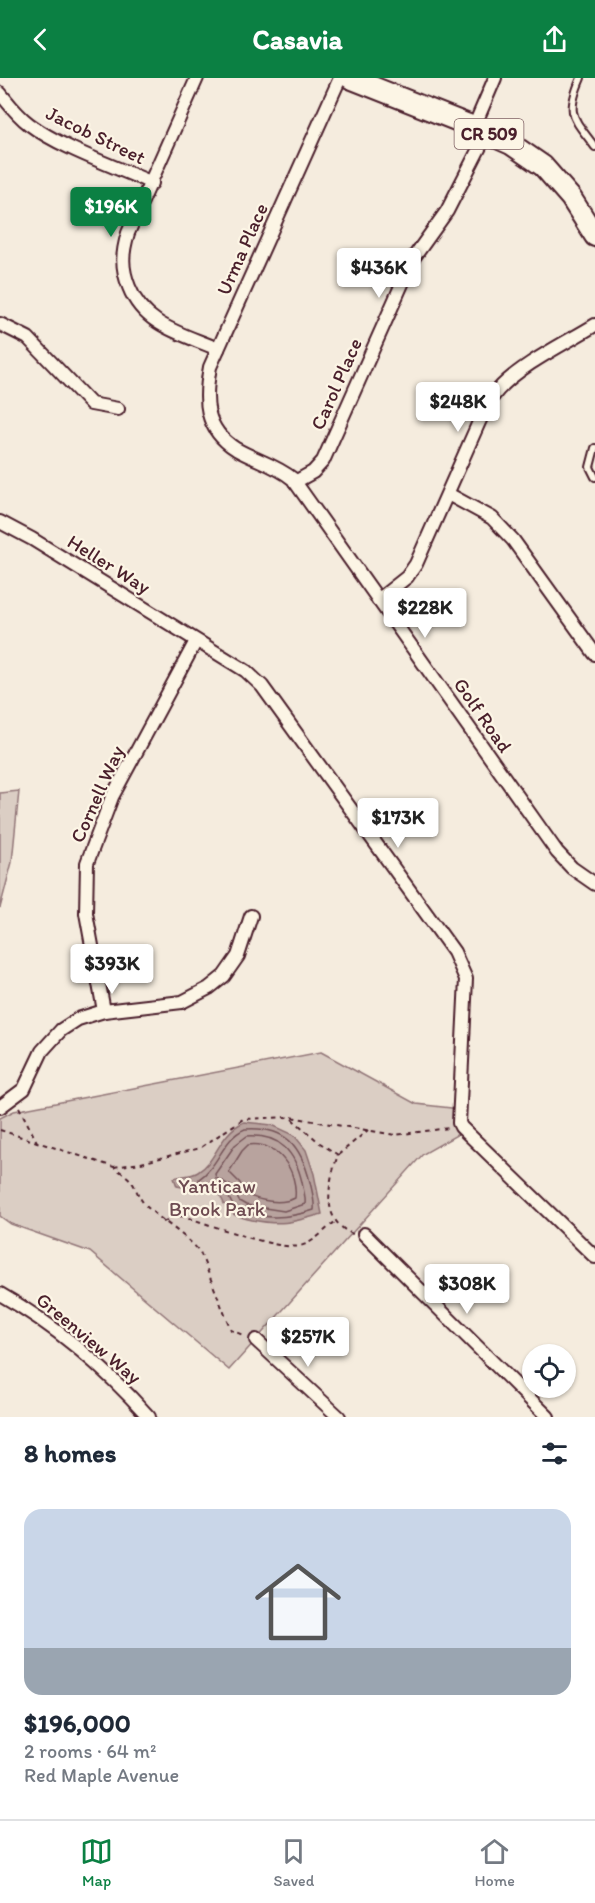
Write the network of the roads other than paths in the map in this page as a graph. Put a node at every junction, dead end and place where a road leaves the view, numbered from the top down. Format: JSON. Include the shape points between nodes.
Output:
{"nodes":[{"id":1,"x":197,"y":78,"type":"edge"},
{"id":2,"x":340,"y":78,"type":"edge"},
{"id":3,"x":350,"y":78,"type":"edge"},
{"id":4,"x":495,"y":78,"type":"edge"},
{"id":5,"x":581,"y":78,"type":"edge"},
{"id":6,"x":0,"y":93,"type":"edge"},
{"id":7,"x":480,"y":130,"type":"junction"},
{"id":8,"x":595,"y":147,"type":"edge"},
{"id":9,"x":152,"y":183,"type":"junction"},
{"id":10,"x":595,"y":236,"type":"edge"},
{"id":11,"x":0,"y":324,"type":"edge"},
{"id":12,"x":595,"y":325,"type":"edge"},
{"id":13,"x":218,"y":349,"type":"junction"},
{"id":14,"x":118,"y":409,"type":"dead end"},
{"id":15,"x":222,"y":437,"type":"joint"},
{"id":16,"x":595,"y":448,"type":"edge"},
{"id":17,"x":595,"y":477,"type":"edge"},
{"id":18,"x":295,"y":482,"type":"junction"},
{"id":19,"x":448,"y":494,"type":"junction"},
{"id":20,"x":0,"y":522,"type":"edge"},
{"id":21,"x":378,"y":600,"type":"junction"},
{"id":22,"x":196,"y":641,"type":"junction"},
{"id":23,"x":595,"y":654,"type":"edge"},
{"id":24,"x":595,"y":884,"type":"edge"},
{"id":25,"x":251,"y":916,"type":"dead end"},
{"id":26,"x":104,"y":1011,"type":"junction"},
{"id":27,"x":0,"y":1092,"type":"edge"},
{"id":28,"x":14,"y":1097,"type":"junction"},
{"id":29,"x":0,"y":1107,"type":"edge"},
{"id":30,"x":364,"y":1234,"type":"road end"},
{"id":31,"x":595,"y":1257,"type":"edge"},
{"id":32,"x":0,"y":1294,"type":"edge"},
{"id":33,"x":256,"y":1340,"type":"road end"},
{"id":34,"x":149,"y":1417,"type":"edge"},
{"id":35,"x":339,"y":1417,"type":"edge"},
{"id":36,"x":548,"y":1417,"type":"edge"}],
"edges":[{"from":1,"to":9,"type":"street"},
{"from":2,"to":13,"type":"street","name":"Urma Place"},
{"from":3,"to":7,"type":"main road","number":"CR 509"},
{"from":4,"to":7,"type":"street","name":"Carol Place"},
{"from":5,"to":8,"type":"lane","via":[[573,96],[572,115]]},
{"from":6,"to":9,"type":"street","name":"Jacob Street","via":[[15,112],[58,141]]},
{"from":7,"to":10,"type":"main road","number":"CR 509","via":[[511,144],[543,166],[572,198]]},
{"from":7,"to":18,"type":"street","name":"Carol Place","via":[[447,211],[414,257],[323,460],[313,472]]},
{"from":9,"to":13,"type":"street","via":[[122,252],[122,266],[134,299],[144,314],[161,325]]},
{"from":11,"to":14,"type":"street","via":[[28,338],[91,404]]},
{"from":12,"to":19,"type":"street","via":[[516,373],[498,389],[478,422]]},
{"from":13,"to":15,"type":"street","name":"Urma Place","via":[[210,367],[207,408]]},
{"from":15,"to":18,"type":"street","name":"Golf Road"},
{"from":16,"to":17,"type":"lane","via":[[590,467]]},
{"from":18,"to":21,"type":"street","name":"Golf Road"},
{"from":19,"to":21,"type":"street","via":[[416,564],[407,577]]},
{"from":19,"to":23,"type":"street","via":[[492,518],[513,540]]},
{"from":20,"to":22,"type":"street","name":"Heller Way"},
{"from":21,"to":24,"type":"street","name":"Golf Road","via":[[557,852]]},
{"from":22,"to":26,"type":"street","name":"Cornell Way","via":[[112,797],[87,863],[86,913]]},
{"from":22,"to":31,"type":"street","name":"Heller Way","via":[[246,671],[262,686],[454,952],[466,979],[459,1123]]},
{"from":25,"to":26,"type":"street","via":[[238,956],[224,976],[209,988],[182,1002]]},
{"from":26,"to":28,"type":"street","via":[[78,1019],[61,1030],[42,1051],[24,1089]]},
{"from":27,"to":28,"type":"street"},
{"from":28,"to":29,"type":"street"},
{"from":30,"to":36,"type":"street"},
{"from":32,"to":34,"type":"street","name":"Greenview Way","via":[[75,1347]]},
{"from":33,"to":35,"type":"street"}]}
